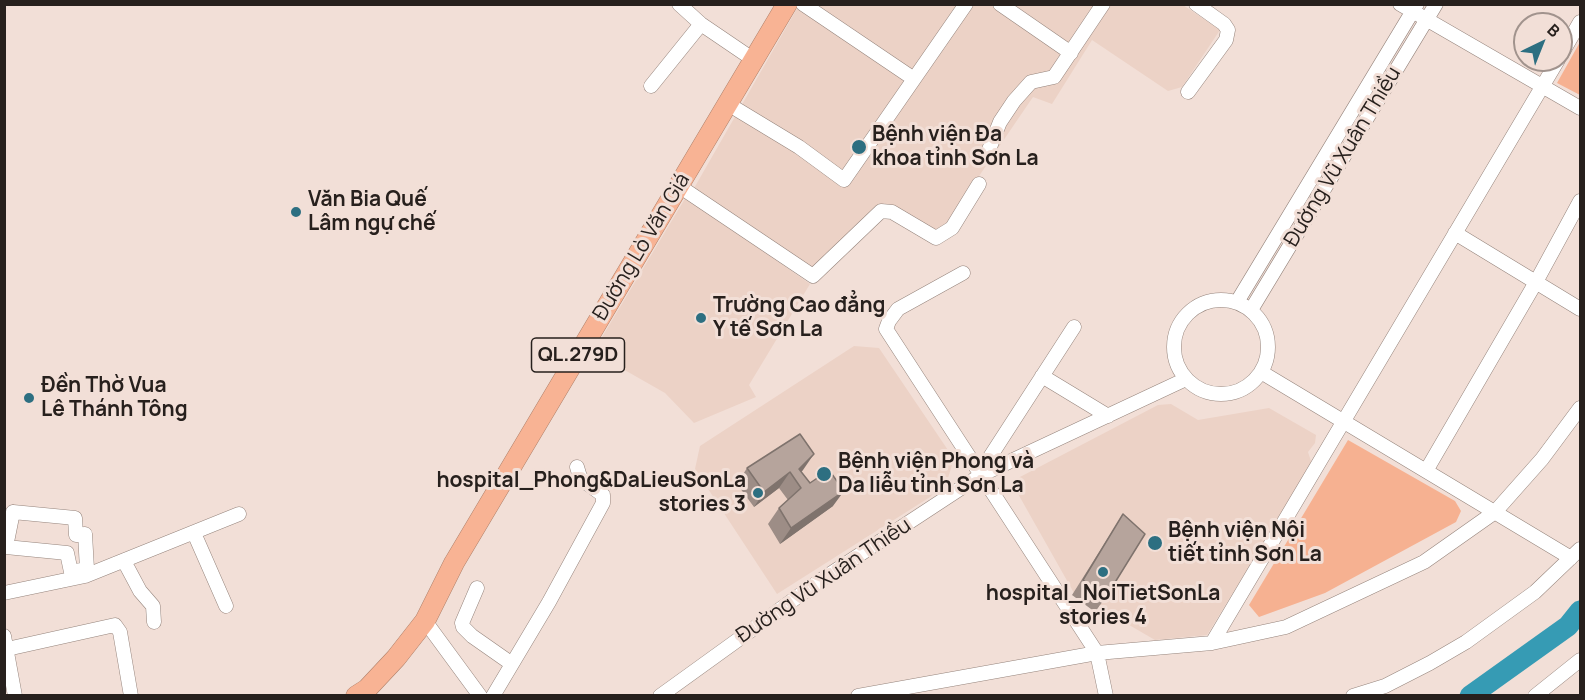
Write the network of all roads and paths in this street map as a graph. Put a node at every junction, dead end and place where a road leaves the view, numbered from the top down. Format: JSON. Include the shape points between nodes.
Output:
{"nodes":[{"id":1,"x":679,"y":4,"type":"edge"},
{"id":2,"x":787,"y":4,"type":"edge"},
{"id":3,"x":803,"y":4,"type":"edge"},
{"id":4,"x":966,"y":4,"type":"edge"},
{"id":5,"x":1000,"y":4,"type":"edge"},
{"id":6,"x":1103,"y":4,"type":"edge"},
{"id":7,"x":1196,"y":4,"type":"edge"},
{"id":8,"x":1400,"y":4,"type":"edge"},
{"id":9,"x":1436,"y":4,"type":"edge"},
{"id":10,"x":1415,"y":8,"type":"edge"},
{"id":11,"x":1426,"y":20,"type":"junction"},
{"id":12,"x":1581,"y":22,"type":"edge"},
{"id":13,"x":701,"y":24,"type":"junction"},
{"id":14,"x":1573,"y":35,"type":"edge"},
{"id":15,"x":1071,"y":53,"type":"junction"},
{"id":16,"x":754,"y":60,"type":"junction"},
{"id":17,"x":1551,"y":72,"type":"edge"},
{"id":18,"x":914,"y":79,"type":"junction"},
{"id":19,"x":651,"y":86,"type":"dead end"},
{"id":20,"x":1542,"y":86,"type":"junction"},
{"id":21,"x":1188,"y":92,"type":"dead end"},
{"id":22,"x":728,"y":104,"type":"junction"},
{"id":23,"x":1581,"y":108,"type":"edge"},
{"id":24,"x":988,"y":152,"type":"dead end"},
{"id":25,"x":979,"y":184,"type":"dead end"},
{"id":26,"x":679,"y":186,"type":"junction"},
{"id":27,"x":1581,"y":201,"type":"edge"},
{"id":28,"x":1455,"y":233,"type":"junction"},
{"id":29,"x":963,"y":273,"type":"dead end"},
{"id":30,"x":1536,"y":282,"type":"junction"},
{"id":31,"x":1237,"y":302,"type":"junction"},
{"id":32,"x":1581,"y":309,"type":"edge"},
{"id":33,"x":1251,"y":310,"type":"junction"},
{"id":34,"x":1074,"y":327,"type":"dead end"},
{"id":35,"x":1261,"y":372,"type":"junction"},
{"id":36,"x":1042,"y":376,"type":"junction"},
{"id":37,"x":1186,"y":379,"type":"junction"},
{"id":38,"x":1581,"y":408,"type":"edge"},
{"id":39,"x":1108,"y":416,"type":"junction"},
{"id":40,"x":1344,"y":421,"type":"junction"},
{"id":41,"x":577,"y":467,"type":"dead end"},
{"id":42,"x":1426,"y":471,"type":"junction"},
{"id":43,"x":981,"y":475,"type":"junction"},
{"id":44,"x":13,"y":512,"type":"joint"},
{"id":45,"x":1495,"y":512,"type":"junction"},
{"id":46,"x":239,"y":514,"type":"dead end"},
{"id":47,"x":194,"y":533,"type":"junction"},
{"id":48,"x":1576,"y":553,"type":"edge"},
{"id":49,"x":124,"y":561,"type":"junction"},
{"id":50,"x":477,"y":588,"type":"dead end"},
{"id":51,"x":4,"y":593,"type":"edge"},
{"id":52,"x":225,"y":606,"type":"dead end"},
{"id":53,"x":425,"y":621,"type":"junction"},
{"id":54,"x":154,"y":622,"type":"dead end"},
{"id":55,"x":6,"y":643,"type":"edge"},
{"id":56,"x":1212,"y":643,"type":"junction"},
{"id":57,"x":1097,"y":653,"type":"junction"},
{"id":58,"x":1581,"y":660,"type":"edge"},
{"id":59,"x":512,"y":664,"type":"junction"},
{"id":60,"x":15,"y":696,"type":"edge"},
{"id":61,"x":131,"y":696,"type":"edge"},
{"id":62,"x":356,"y":696,"type":"edge"},
{"id":63,"x":480,"y":696,"type":"edge"},
{"id":64,"x":492,"y":696,"type":"edge"},
{"id":65,"x":660,"y":696,"type":"edge"},
{"id":66,"x":858,"y":696,"type":"edge"},
{"id":67,"x":1106,"y":696,"type":"edge"},
{"id":68,"x":1353,"y":696,"type":"edge"},
{"id":69,"x":1535,"y":696,"type":"edge"}],
"edges":[{"from":1,"to":13,"type":"street"},
{"from":2,"to":16,"type":"highway","name":"Đường Lò Văn Giá","number":"QL.279D"},
{"from":3,"to":18,"type":"street"},
{"from":4,"to":18,"type":"street"},
{"from":5,"to":15,"type":"street"},
{"from":6,"to":15,"type":"street"},
{"from":7,"to":21,"type":"street","via":[[1228,30],[1226,40]]},
{"from":8,"to":10,"type":"street"},
{"from":9,"to":11,"type":"street","name":"Đường Vũ Xuân Thiều"},
{"from":10,"to":11,"type":"street"},
{"from":10,"to":31,"type":"street","name":"Đường Vũ Xuân Thiều"},
{"from":11,"to":20,"type":"street"},
{"from":11,"to":33,"type":"street","name":"Đường Vũ Xuân Thiều"},
{"from":12,"to":14,"type":"street"},
{"from":13,"to":16,"type":"street"},
{"from":13,"to":19,"type":"street"},
{"from":15,"to":24,"type":"street","via":[[1054,77],[1031,82],[1014,101]]},
{"from":16,"to":22,"type":"highway","name":"Đường Lò Văn Giá","number":"QL.279D"},
{"from":17,"to":20,"type":"street"},
{"from":18,"to":22,"type":"street","via":[[844,180]]},
{"from":20,"to":23,"type":"street"},
{"from":20,"to":28,"type":"street"},
{"from":22,"to":26,"type":"highway","name":"Đường Lò Văn Giá","number":"QL.279D"},
{"from":25,"to":26,"type":"street","via":[[952,228],[936,238],[892,212],[881,211],[813,276]]},
{"from":26,"to":53,"type":"highway","name":"Đường Lò Văn Giá","number":"QL.279D","via":[[454,563]]},
{"from":27,"to":30,"type":"street"},
{"from":28,"to":30,"type":"street"},
{"from":28,"to":40,"type":"street"},
{"from":29,"to":43,"type":"street","via":[[898,309],[886,329]]},
{"from":30,"to":32,"type":"street"},
{"from":30,"to":42,"type":"street"},
{"from":31,"to":33,"type":"street"},
{"from":31,"to":37,"type":"street","via":[[1206,302],[1192,309],[1182,321],[1175,335],[1174,351]]},
{"from":33,"to":35,"type":"street","via":[[1268,336],[1269,351]]},
{"from":34,"to":36,"type":"street"},
{"from":35,"to":37,"type":"street","via":[[1244,389],[1229,394],[1199,389]]},
{"from":35,"to":40,"type":"street"},
{"from":36,"to":39,"type":"street"},
{"from":36,"to":43,"type":"street"},
{"from":37,"to":39,"type":"street","name":"Đường Vũ Xuân Thiều"},
{"from":38,"to":45,"type":"street"},
{"from":39,"to":43,"type":"street","name":"Đường Vũ Xuân Thiều"},
{"from":40,"to":42,"type":"street"},
{"from":40,"to":56,"type":"street"},
{"from":41,"to":59,"type":"street","via":[[580,477],[603,495],[603,503]]},
{"from":42,"to":45,"type":"street"},
{"from":43,"to":57,"type":"street"},
{"from":43,"to":65,"type":"street","name":"Đường Vũ Xuân Thiều","via":[[818,582]]},
{"from":44,"to":44,"type":"street","via":[[6,547],[67,553],[70,572],[87,569],[85,534],[76,535],[75,518]]},
{"from":45,"to":48,"type":"street"},
{"from":45,"to":56,"type":"street","via":[[1424,562],[1286,627]]},
{"from":46,"to":47,"type":"street"},
{"from":47,"to":49,"type":"street"},
{"from":47,"to":52,"type":"street"},
{"from":48,"to":68,"type":"street","via":[[1535,592],[1466,642],[1385,686]]},
{"from":49,"to":51,"type":"street","via":[[85,576]]},
{"from":49,"to":54,"type":"street","via":[[140,591],[152,603]]},
{"from":50,"to":59,"type":"street","via":[[463,627]]},
{"from":53,"to":62,"type":"highway","name":"Đường Lò Văn Giá","number":"QL.279D","via":[[396,658]]},
{"from":53,"to":63,"type":"street"},
{"from":55,"to":60,"type":"street"},
{"from":55,"to":61,"type":"street","via":[[114,625],[120,632]]},
{"from":56,"to":57,"type":"street"},
{"from":57,"to":66,"type":"street"},
{"from":57,"to":67,"type":"street"},
{"from":58,"to":69,"type":"street"},
{"from":59,"to":64,"type":"street"}]}
